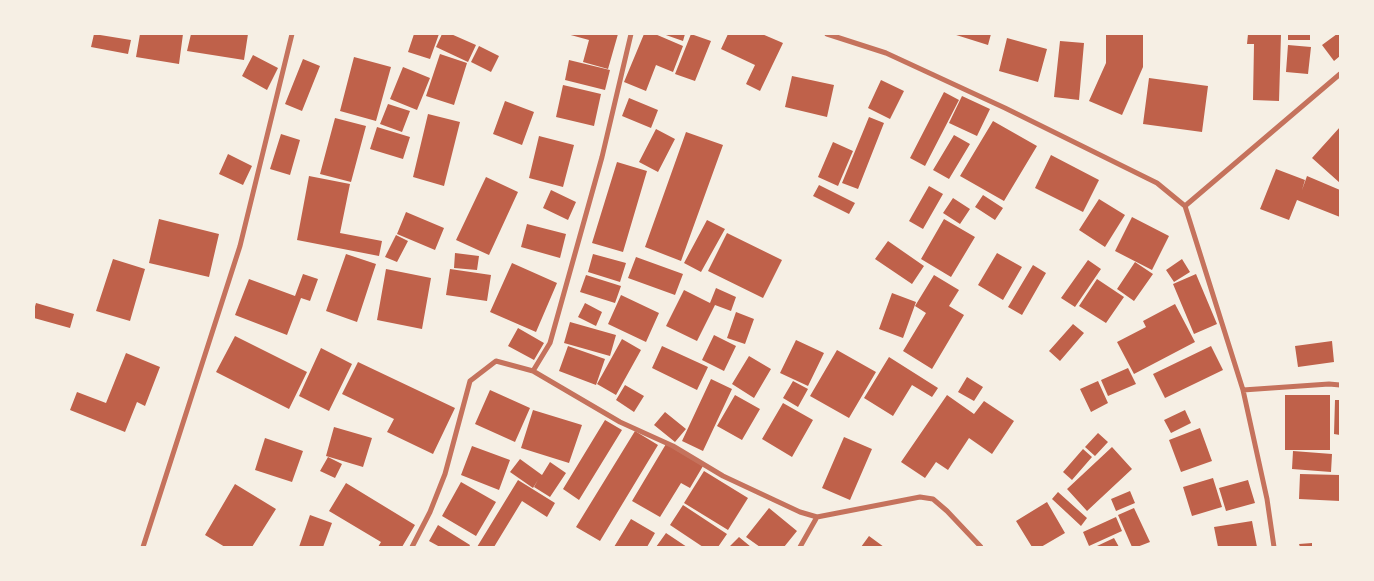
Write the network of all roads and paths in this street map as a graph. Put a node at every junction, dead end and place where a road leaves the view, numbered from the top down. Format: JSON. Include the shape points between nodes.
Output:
{"nodes":[{"id":1,"x":292,"y":34,"type":"edge"},
{"id":2,"x":631,"y":34,"type":"edge"},
{"id":3,"x":827,"y":34,"type":"edge"},
{"id":4,"x":1340,"y":74,"type":"edge"},
{"id":5,"x":1185,"y":206,"type":"junction"},
{"id":6,"x":533,"y":370,"type":"junction"},
{"id":7,"x":1340,"y":385,"type":"edge"},
{"id":8,"x":1243,"y":390,"type":"junction"},
{"id":9,"x":816,"y":517,"type":"junction"},
{"id":10,"x":143,"y":547,"type":"edge"},
{"id":11,"x":412,"y":547,"type":"edge"},
{"id":12,"x":800,"y":547,"type":"edge"},
{"id":13,"x":981,"y":547,"type":"edge"},
{"id":14,"x":1274,"y":547,"type":"edge"}],
"edges":[{"from":1,"to":10,"type":"street","via":[[240,246]]},
{"from":2,"to":6,"type":"street","via":[[602,157],[550,343]]},
{"from":3,"to":5,"type":"street","via":[[886,53],[1005,108],[1157,183]]},
{"from":4,"to":5,"type":"street"},
{"from":5,"to":8,"type":"street"},
{"from":6,"to":9,"type":"street","via":[[620,422],[673,446],[722,476]]},
{"from":6,"to":11,"type":"street","via":[[496,361],[470,381],[445,474]]},
{"from":7,"to":8,"type":"street"},
{"from":8,"to":14,"type":"street","via":[[1267,498]]},
{"from":9,"to":12,"type":"street"},
{"from":9,"to":13,"type":"street","via":[[920,497],[933,499]]}]}
